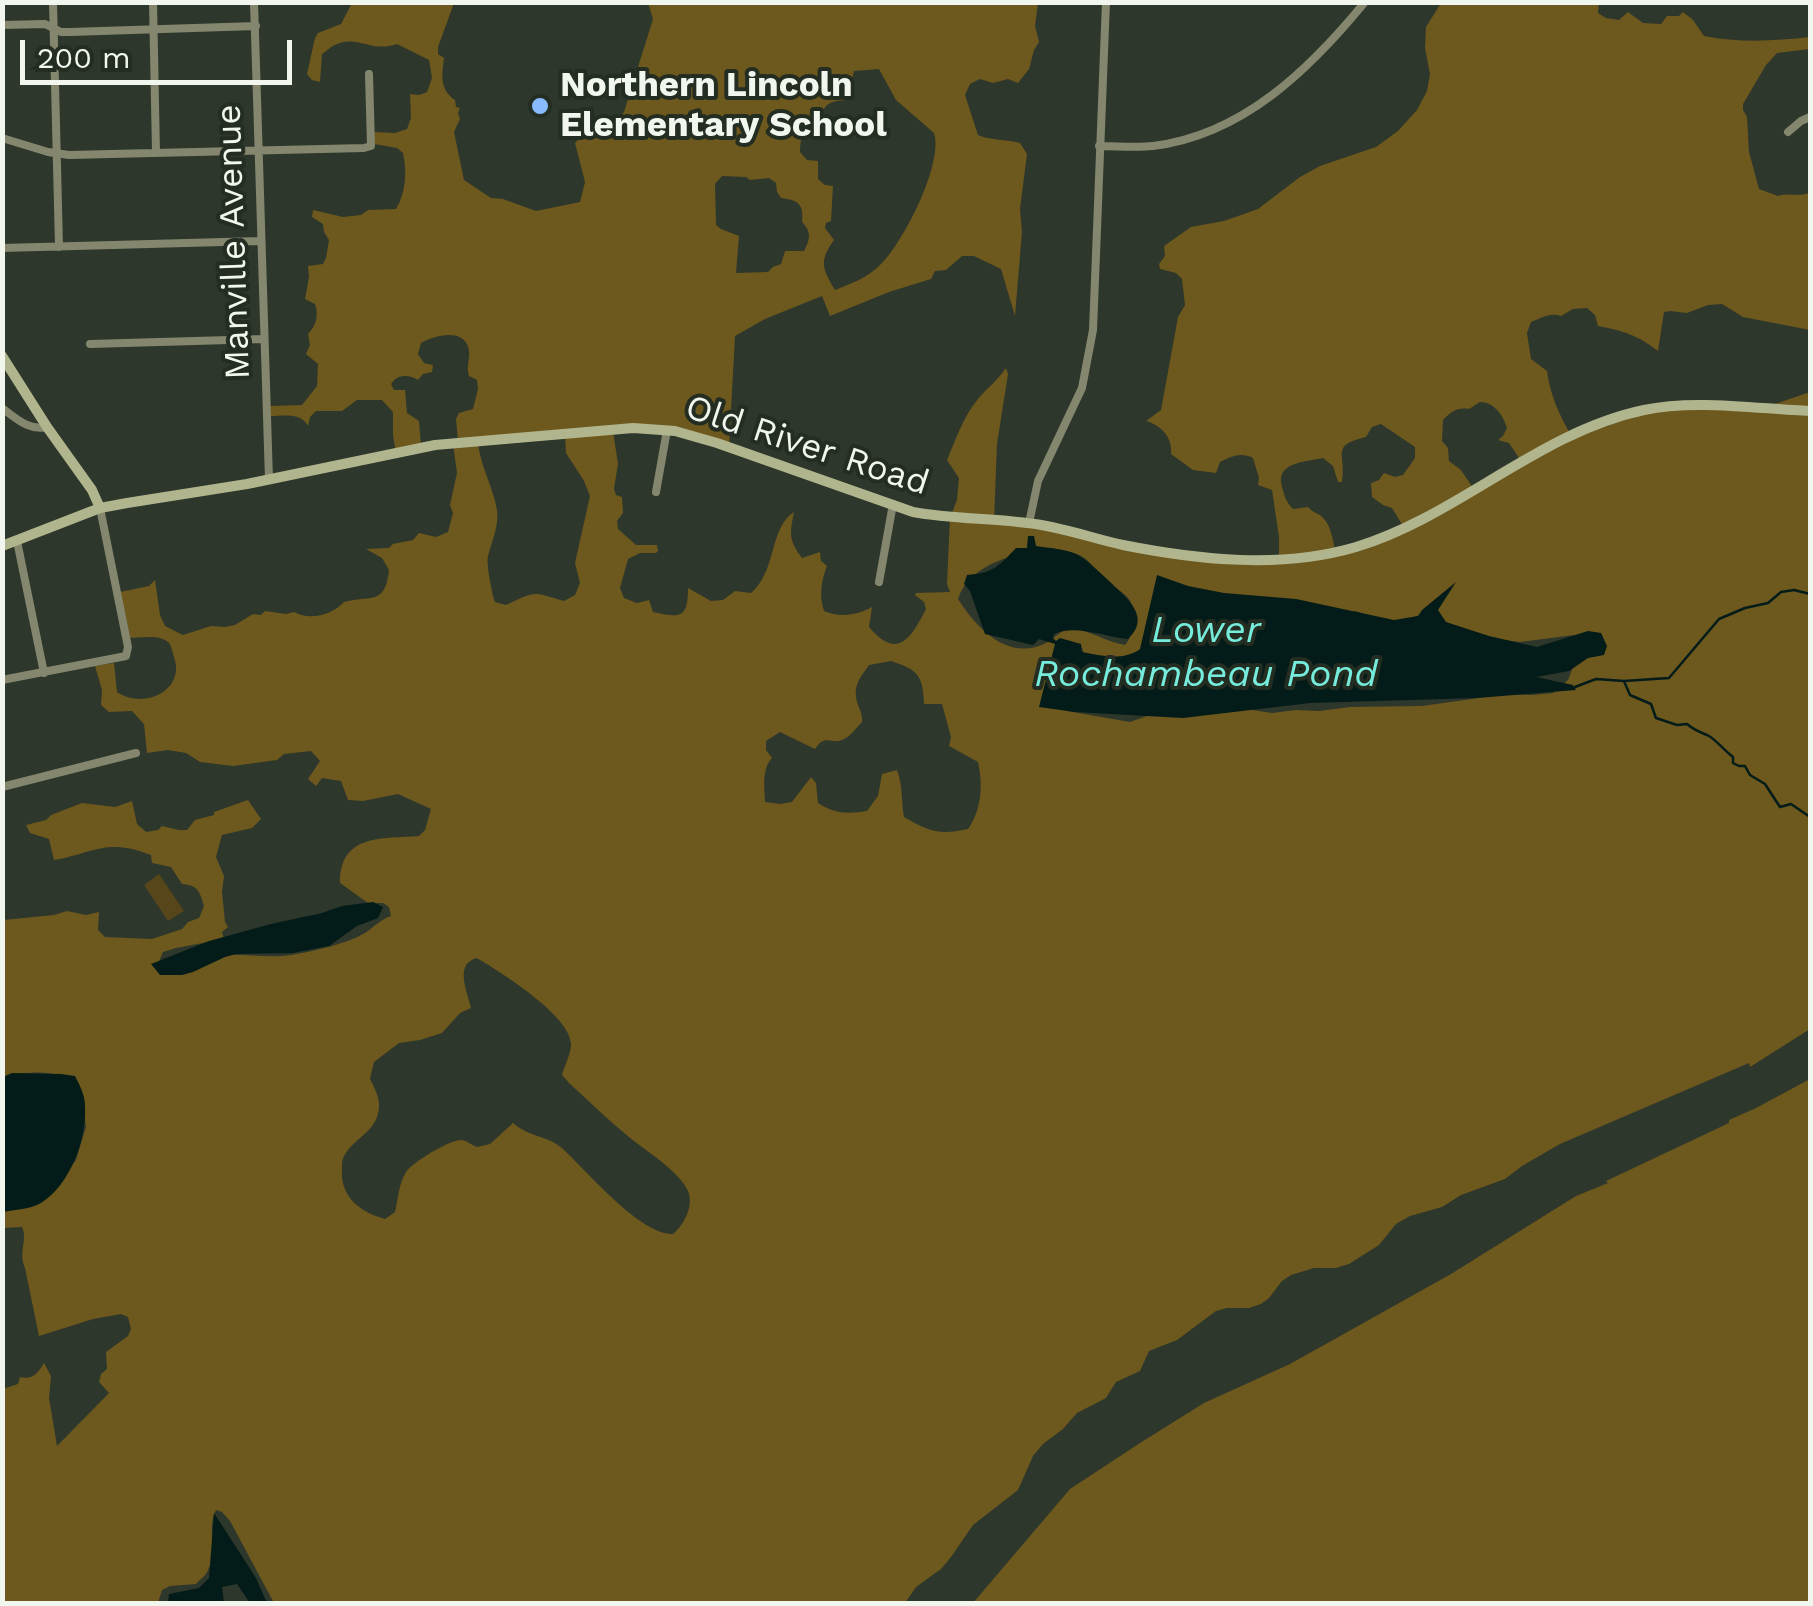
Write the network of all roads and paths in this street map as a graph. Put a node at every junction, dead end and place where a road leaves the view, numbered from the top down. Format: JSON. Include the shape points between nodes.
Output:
{"nodes":[{"id":1,"x":53,"y":2,"type":"edge"},
{"id":2,"x":152,"y":2,"type":"edge"},
{"id":3,"x":254,"y":2,"type":"edge"},
{"id":4,"x":1106,"y":2,"type":"edge"},
{"id":5,"x":1365,"y":2,"type":"edge"},
{"id":6,"x":2,"y":25,"type":"edge"},
{"id":7,"x":256,"y":26,"type":"junction"},
{"id":8,"x":54,"y":28,"type":"junction"},
{"id":9,"x":153,"y":30,"type":"junction"},
{"id":10,"x":370,"y":74,"type":"dead end"},
{"id":11,"x":1810,"y":117,"type":"edge"},
{"id":12,"x":1788,"y":132,"type":"dead end"},
{"id":13,"x":2,"y":138,"type":"edge"},
{"id":14,"x":1100,"y":146,"type":"junction"},
{"id":15,"x":258,"y":150,"type":"junction"},
{"id":16,"x":156,"y":153,"type":"junction"},
{"id":17,"x":58,"y":154,"type":"junction"},
{"id":18,"x":260,"y":241,"type":"junction"},
{"id":19,"x":59,"y":247,"type":"junction"},
{"id":20,"x":2,"y":248,"type":"edge"},
{"id":21,"x":264,"y":339,"type":"junction"},
{"id":22,"x":90,"y":344,"type":"dead end"},
{"id":23,"x":2,"y":356,"type":"edge"},
{"id":24,"x":2,"y":408,"type":"edge"},
{"id":25,"x":1810,"y":411,"type":"edge"},
{"id":26,"x":47,"y":428,"type":"junction"},
{"id":27,"x":667,"y":430,"type":"junction"},
{"id":28,"x":269,"y":480,"type":"junction"},
{"id":29,"x":656,"y":492,"type":"dead end"},
{"id":30,"x":893,"y":504,"type":"junction"},
{"id":31,"x":100,"y":508,"type":"junction"},
{"id":32,"x":1029,"y":523,"type":"junction"},
{"id":33,"x":7,"y":543,"type":"edge"},
{"id":34,"x":879,"y":582,"type":"dead end"},
{"id":35,"x":44,"y":673,"type":"junction"},
{"id":36,"x":2,"y":680,"type":"edge"},
{"id":37,"x":136,"y":753,"type":"dead end"},
{"id":38,"x":2,"y":787,"type":"edge"}],
"edges":[{"from":1,"to":8,"type":"street"},
{"from":2,"to":9,"type":"street"},
{"from":3,"to":7,"type":"street","name":"Manville Avenue"},
{"from":4,"to":14,"type":"street"},
{"from":5,"to":14,"type":"street","via":[[1306,66],[1247,114],[1178,141]]},
{"from":6,"to":8,"type":"street"},
{"from":7,"to":9,"type":"street"},
{"from":7,"to":15,"type":"street","name":"Manville Avenue"},
{"from":8,"to":9,"type":"street"},
{"from":8,"to":17,"type":"street"},
{"from":9,"to":16,"type":"street"},
{"from":10,"to":15,"type":"street","via":[[371,146]]},
{"from":11,"to":12,"type":"street"},
{"from":13,"to":17,"type":"street"},
{"from":14,"to":32,"type":"street","via":[[1094,310],[1082,388],[1038,481]]},
{"from":15,"to":16,"type":"street"},
{"from":15,"to":18,"type":"street","name":"Manville Avenue"},
{"from":16,"to":17,"type":"street"},
{"from":17,"to":19,"type":"street"},
{"from":18,"to":19,"type":"street"},
{"from":18,"to":21,"type":"street","name":"Manville Avenue"},
{"from":19,"to":20,"type":"street"},
{"from":21,"to":22,"type":"street"},
{"from":21,"to":28,"type":"street","name":"Manville Avenue"},
{"from":23,"to":26,"type":"main road"},
{"from":24,"to":26,"type":"street","via":[[28,426]]},
{"from":25,"to":32,"type":"main road","name":"Old River Road","via":[[1685,405],[1633,412],[1551,446],[1401,530],[1314,557],[1213,558]]},
{"from":26,"to":31,"type":"main road"},
{"from":27,"to":28,"type":"main road","name":"Old River Road","via":[[585,430],[435,445]]},
{"from":27,"to":29,"type":"street"},
{"from":27,"to":30,"type":"main road","name":"Old River Road"},
{"from":28,"to":31,"type":"main road","name":"Old River Road"},
{"from":30,"to":32,"type":"main road","name":"Old River Road","via":[[932,516]]},
{"from":30,"to":34,"type":"street"},
{"from":31,"to":33,"type":"main road","name":"Old River Road"},
{"from":31,"to":35,"type":"street","via":[[126,656]]},
{"from":33,"to":35,"type":"street"},
{"from":35,"to":36,"type":"street"},
{"from":37,"to":38,"type":"street"}]}
